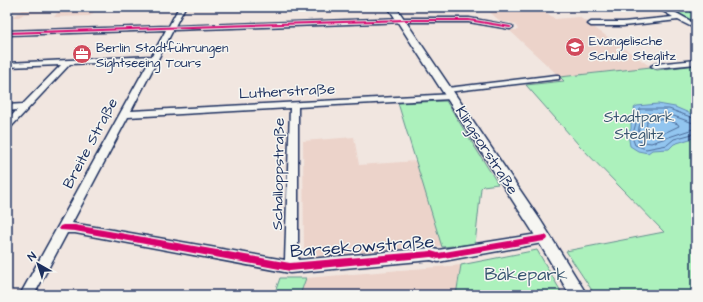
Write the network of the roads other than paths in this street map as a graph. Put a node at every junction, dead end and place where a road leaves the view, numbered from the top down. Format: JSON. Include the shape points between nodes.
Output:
{"nodes":[{"id":1,"x":182,"y":7,"type":"edge"},
{"id":2,"x":392,"y":7,"type":"edge"},
{"id":3,"x":659,"y":7,"type":"edge"},
{"id":4,"x":680,"y":18,"type":"junction"},
{"id":5,"x":401,"y":20,"type":"junction"},
{"id":6,"x":591,"y":24,"type":"dead end"},
{"id":7,"x":172,"y":27,"type":"junction"},
{"id":8,"x":510,"y":27,"type":"dead end"},
{"id":9,"x":696,"y":27,"type":"edge"},
{"id":10,"x":7,"y":33,"type":"edge"},
{"id":11,"x":155,"y":58,"type":"junction"},
{"id":12,"x":68,"y":62,"type":"junction"},
{"id":13,"x":696,"y":62,"type":"edge"},
{"id":14,"x":7,"y":65,"type":"edge"},
{"id":15,"x":654,"y":66,"type":"dead end"},
{"id":16,"x":556,"y":77,"type":"dead end"},
{"id":17,"x":449,"y":93,"type":"junction"},
{"id":18,"x":294,"y":105,"type":"junction"},
{"id":19,"x":25,"y":107,"type":"junction"},
{"id":20,"x":7,"y":108,"type":"edge"},
{"id":21,"x":125,"y":114,"type":"junction"},
{"id":22,"x":7,"y":126,"type":"edge"},
{"id":23,"x":63,"y":228,"type":"junction"},
{"id":24,"x":544,"y":238,"type":"junction"},
{"id":25,"x":290,"y":267,"type":"junction"},
{"id":26,"x":27,"y":295,"type":"edge"},
{"id":27,"x":579,"y":295,"type":"edge"}],
"edges":[{"from":1,"to":7,"type":"street","name":"Breite Straße"},
{"from":2,"to":5,"type":"street","name":"Klingsorstraße"},
{"from":3,"to":4,"type":"street"},
{"from":4,"to":6,"type":"street","via":[[622,24]]},
{"from":4,"to":9,"type":"street"},
{"from":5,"to":7,"type":"street"},
{"from":5,"to":8,"type":"street","via":[[469,20]]},
{"from":5,"to":17,"type":"street","name":"Klingsorstraße"},
{"from":7,"to":10,"type":"street"},
{"from":7,"to":11,"type":"street","name":"Breite Straße"},
{"from":11,"to":12,"type":"street"},
{"from":11,"to":21,"type":"street","name":"Breite Straße"},
{"from":12,"to":14,"type":"street"},
{"from":12,"to":19,"type":"street"},
{"from":13,"to":15,"type":"street"},
{"from":16,"to":17,"type":"street","name":"Lutherstraße"},
{"from":17,"to":18,"type":"street","name":"Lutherstraße"},
{"from":17,"to":24,"type":"street","name":"Klingsorstraße"},
{"from":18,"to":21,"type":"street","name":"Lutherstraße"},
{"from":18,"to":25,"type":"street","name":"Schalloppstraße"},
{"from":19,"to":20,"type":"street"},
{"from":19,"to":22,"type":"street"},
{"from":21,"to":23,"type":"street","name":"Breite Straße"},
{"from":23,"to":25,"type":"street","name":"Barsekowstraße","via":[[76,228]]},
{"from":23,"to":26,"type":"street","name":"Breite Straße"},
{"from":24,"to":25,"type":"street","name":"Barsekowstraße","via":[[438,256]]},
{"from":24,"to":27,"type":"street","name":"Klingsorstraße"}]}
